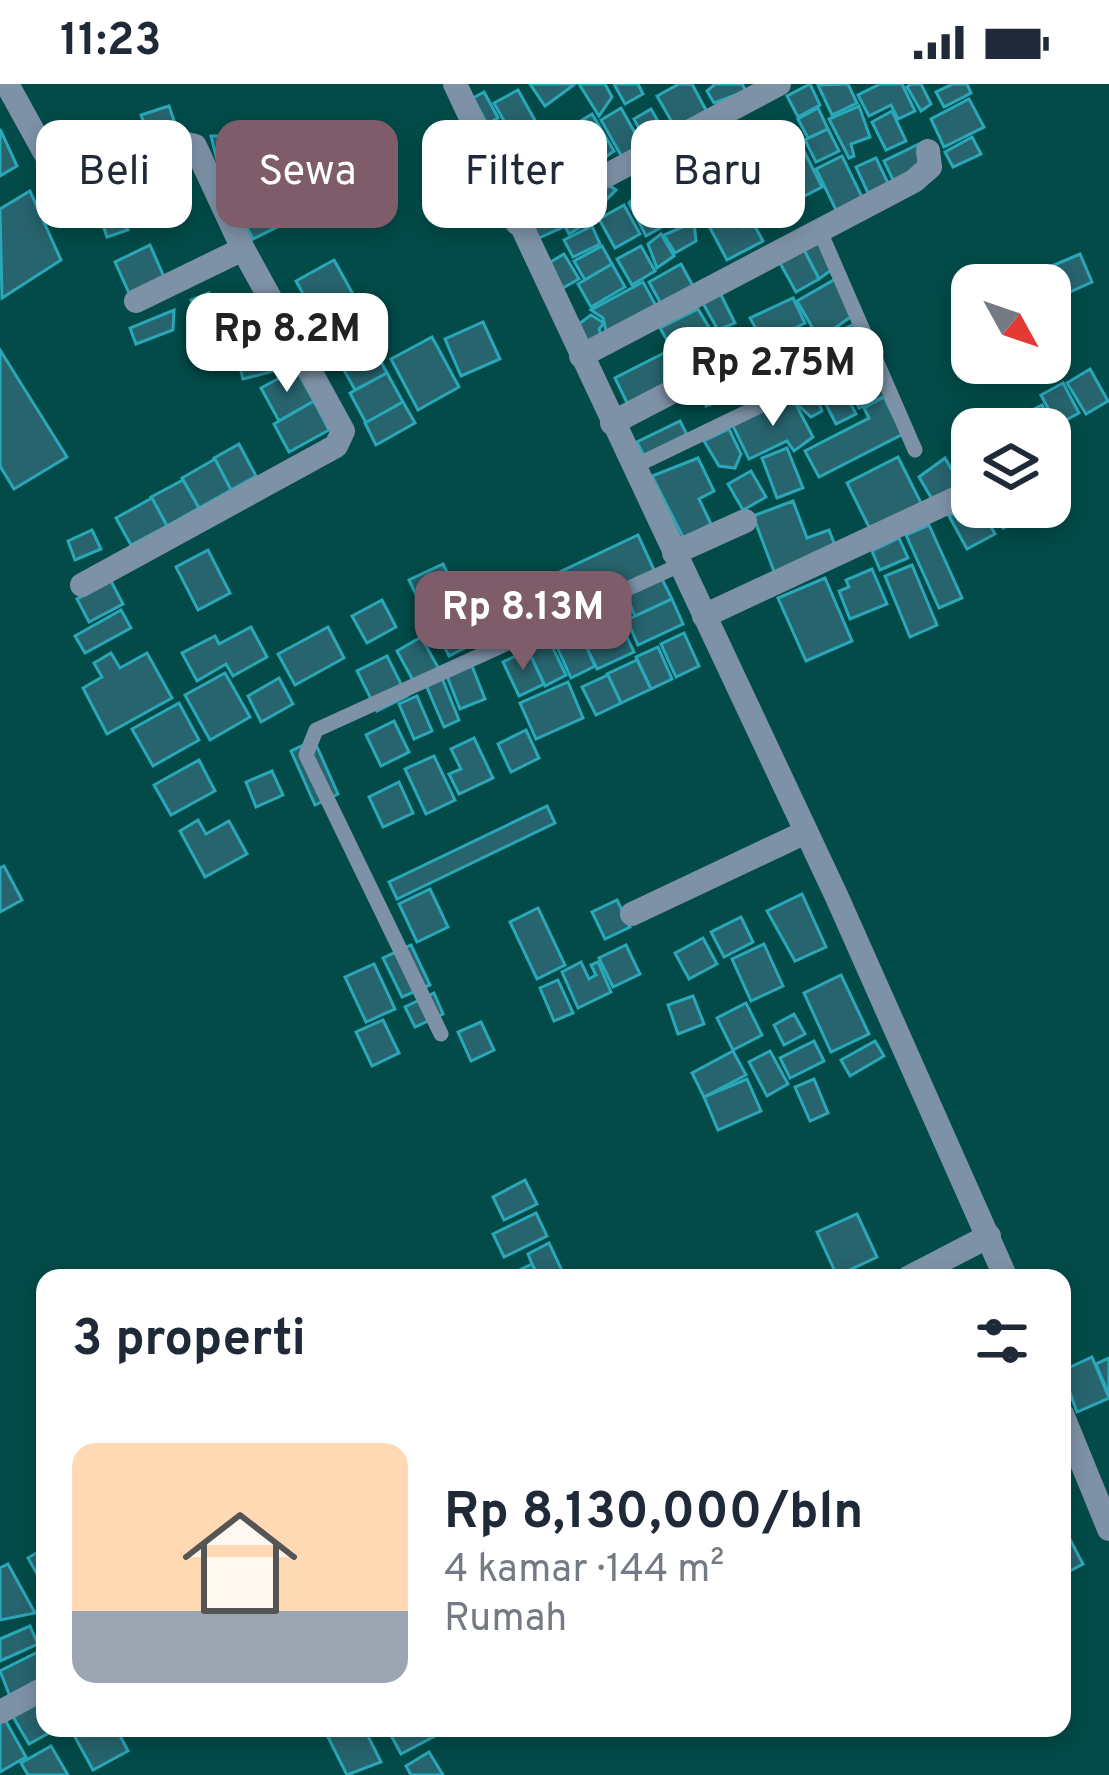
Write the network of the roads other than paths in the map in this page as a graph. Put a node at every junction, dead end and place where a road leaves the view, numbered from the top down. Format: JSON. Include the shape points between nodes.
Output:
{"nodes":[{"id":1,"x":7,"y":84,"type":"edge"},
{"id":2,"x":455,"y":84,"type":"edge"},
{"id":3,"x":779,"y":84,"type":"edge"},
{"id":4,"x":471,"y":120,"type":"edge"},
{"id":5,"x":928,"y":151,"type":"dead end"},
{"id":6,"x":607,"y":175,"type":"edge"},
{"id":7,"x":519,"y":228,"type":"edge"},
{"id":8,"x":819,"y":229,"type":"junction"},
{"id":9,"x":243,"y":249,"type":"junction"},
{"id":10,"x":136,"y":301,"type":"dead end"},
{"id":11,"x":874,"y":351,"type":"junction"},
{"id":12,"x":580,"y":356,"type":"junction"},
{"id":13,"x":685,"y":386,"type":"dead end"},
{"id":14,"x":612,"y":424,"type":"junction"},
{"id":15,"x":915,"y":450,"type":"dead end"},
{"id":16,"x":633,"y":467,"type":"junction"},
{"id":17,"x":951,"y":501,"type":"edge"},
{"id":18,"x":745,"y":520,"type":"dead end"},
{"id":19,"x":677,"y":559,"type":"junction"},
{"id":20,"x":82,"y":585,"type":"dead end"},
{"id":21,"x":704,"y":616,"type":"junction"},
{"id":22,"x":806,"y":832,"type":"junction"},
{"id":23,"x":632,"y":914,"type":"dead end"},
{"id":24,"x":441,"y":1034,"type":"dead end"},
{"id":25,"x":989,"y":1236,"type":"junction"},
{"id":26,"x":925,"y":1269,"type":"edge"},
{"id":27,"x":1002,"y":1269,"type":"edge"},
{"id":28,"x":1071,"y":1436,"type":"edge"},
{"id":29,"x":1109,"y":1529,"type":"edge"},
{"id":30,"x":36,"y":1693,"type":"edge"},
{"id":31,"x":0,"y":1712,"type":"edge"}],
"edges":[{"from":1,"to":9,"type":"street","via":[[62,182],[192,143]]},
{"from":2,"to":4,"type":"street"},
{"from":3,"to":6,"type":"street"},
{"from":5,"to":8,"type":"street","via":[[930,167],[914,181]]},
{"from":7,"to":12,"type":"street"},
{"from":8,"to":11,"type":"lane"},
{"from":8,"to":12,"type":"street"},
{"from":9,"to":10,"type":"street"},
{"from":9,"to":20,"type":"street","via":[[340,424],[340,441]]},
{"from":11,"to":15,"type":"lane"},
{"from":11,"to":16,"type":"lane"},
{"from":12,"to":14,"type":"street"},
{"from":13,"to":14,"type":"street"},
{"from":14,"to":16,"type":"street"},
{"from":16,"to":19,"type":"street"},
{"from":17,"to":21,"type":"street"},
{"from":18,"to":19,"type":"street"},
{"from":19,"to":21,"type":"street"},
{"from":19,"to":24,"type":"lane","via":[[316,730],[306,755]]},
{"from":21,"to":22,"type":"street"},
{"from":22,"to":23,"type":"street"},
{"from":22,"to":25,"type":"street"},
{"from":25,"to":26,"type":"street"},
{"from":25,"to":27,"type":"street"},
{"from":28,"to":29,"type":"street"},
{"from":30,"to":31,"type":"street"}]}
